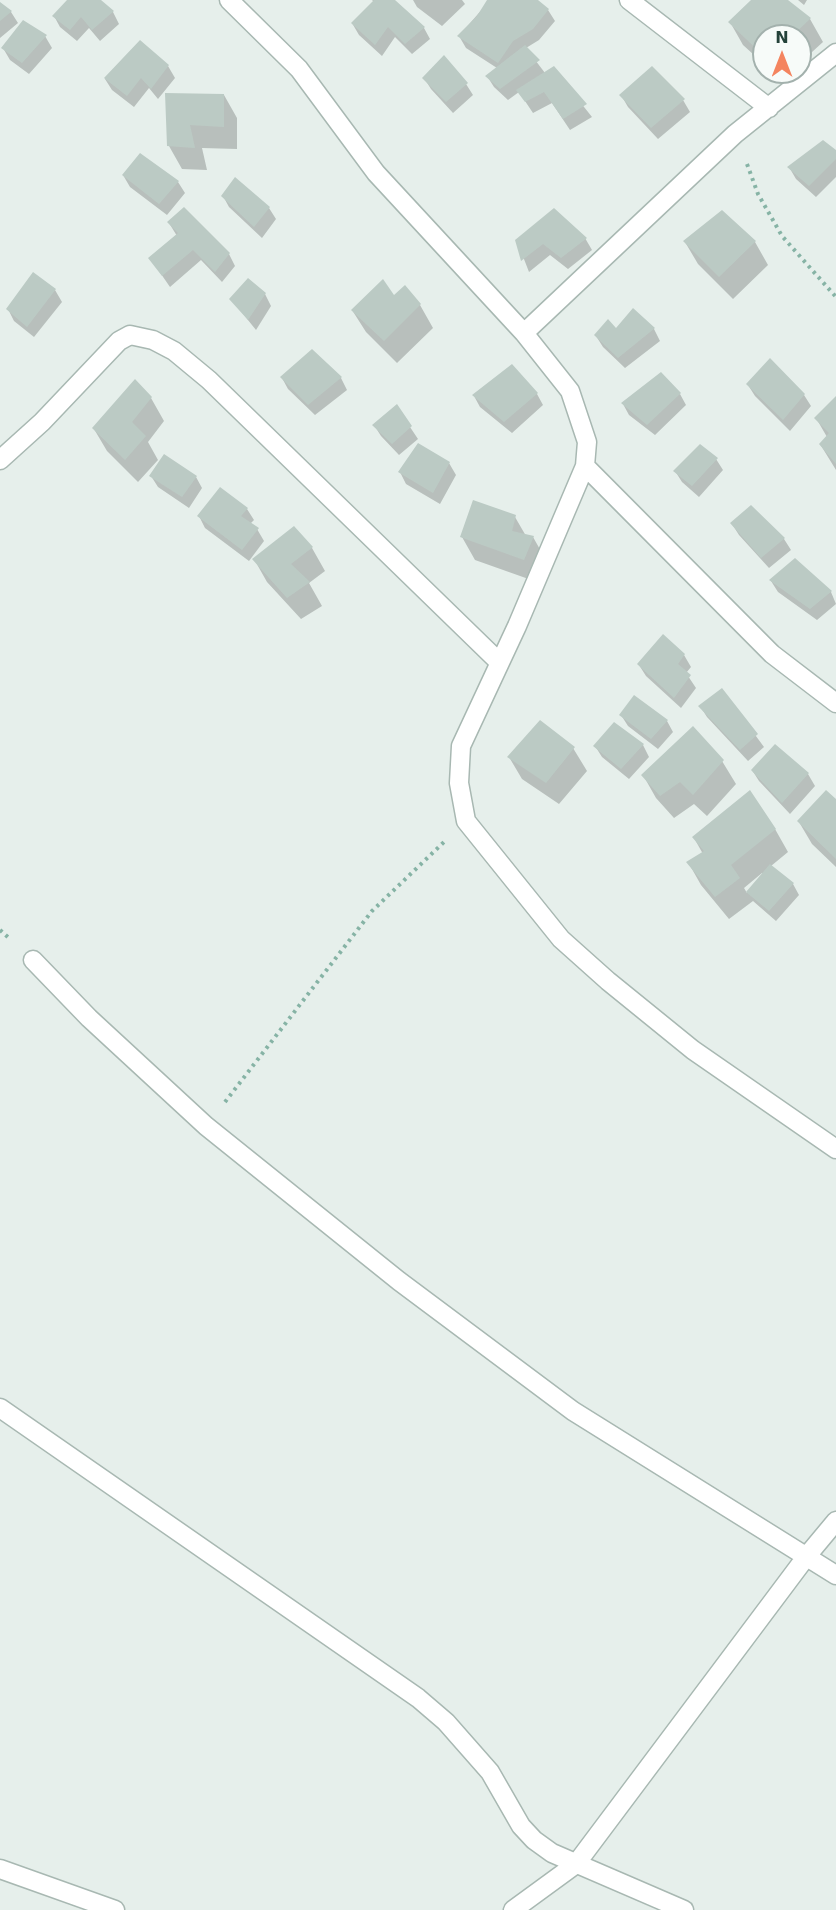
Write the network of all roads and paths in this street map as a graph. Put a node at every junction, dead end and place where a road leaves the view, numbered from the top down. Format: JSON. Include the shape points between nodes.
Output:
{"nodes":[{"id":1,"x":229,"y":0,"type":"edge"},
{"id":2,"x":629,"y":0,"type":"edge"},
{"id":3,"x":836,"y":53,"type":"edge"},
{"id":4,"x":769,"y":108,"type":"junction"},
{"id":5,"x":735,"y":134,"type":"junction"},
{"id":6,"x":836,"y":297,"type":"edge"},
{"id":7,"x":524,"y":333,"type":"junction"},
{"id":8,"x":0,"y":460,"type":"edge"},
{"id":9,"x":585,"y":466,"type":"junction"},
{"id":10,"x":499,"y":662,"type":"junction"},
{"id":11,"x":836,"y":703,"type":"edge"},
{"id":12,"x":466,"y":821,"type":"junction"},
{"id":13,"x":33,"y":960,"type":"dead end"},
{"id":14,"x":206,"y":1126,"type":"junction"},
{"id":15,"x":836,"y":1149,"type":"edge"},
{"id":16,"x":0,"y":1408,"type":"edge"},
{"id":17,"x":836,"y":1521,"type":"edge"},
{"id":18,"x":806,"y":1557,"type":"junction"},
{"id":19,"x":836,"y":1575,"type":"edge"},
{"id":20,"x":576,"y":1864,"type":"junction"},
{"id":21,"x":0,"y":1869,"type":"edge"},
{"id":22,"x":115,"y":1910,"type":"edge"},
{"id":23,"x":513,"y":1910,"type":"edge"},
{"id":24,"x":684,"y":1910,"type":"edge"}],
"edges":[{"from":1,"to":7,"type":"lane","via":[[299,69],[376,173]]},
{"from":2,"to":4,"type":"lane"},
{"from":3,"to":4,"type":"lane"},
{"from":4,"to":5,"type":"lane"},
{"from":5,"to":6,"type":"path","via":[[758,194],[782,236]]},
{"from":5,"to":7,"type":"lane"},
{"from":7,"to":9,"type":"lane","via":[[570,391],[587,442]]},
{"from":8,"to":10,"type":"lane","via":[[119,341],[130,335],[153,340],[174,351],[209,380]]},
{"from":9,"to":10,"type":"lane"},
{"from":9,"to":11,"type":"lane","via":[[772,654]]},
{"from":10,"to":12,"type":"lane","via":[[461,746],[459,783]]},
{"from":12,"to":14,"type":"path","via":[[372,911]]},
{"from":12,"to":15,"type":"lane","via":[[561,939],[608,981],[693,1050]]},
{"from":13,"to":14,"type":"lane","via":[[89,1018]]},
{"from":14,"to":18,"type":"lane","via":[[399,1281],[573,1411]]},
{"from":16,"to":20,"type":"lane","via":[[418,1698],[446,1722],[490,1772],[520,1826],[552,1853]]},
{"from":17,"to":18,"type":"lane"},
{"from":18,"to":19,"type":"lane"},
{"from":18,"to":20,"type":"lane"},
{"from":20,"to":23,"type":"lane"},
{"from":20,"to":24,"type":"lane"},
{"from":21,"to":22,"type":"lane"}]}
